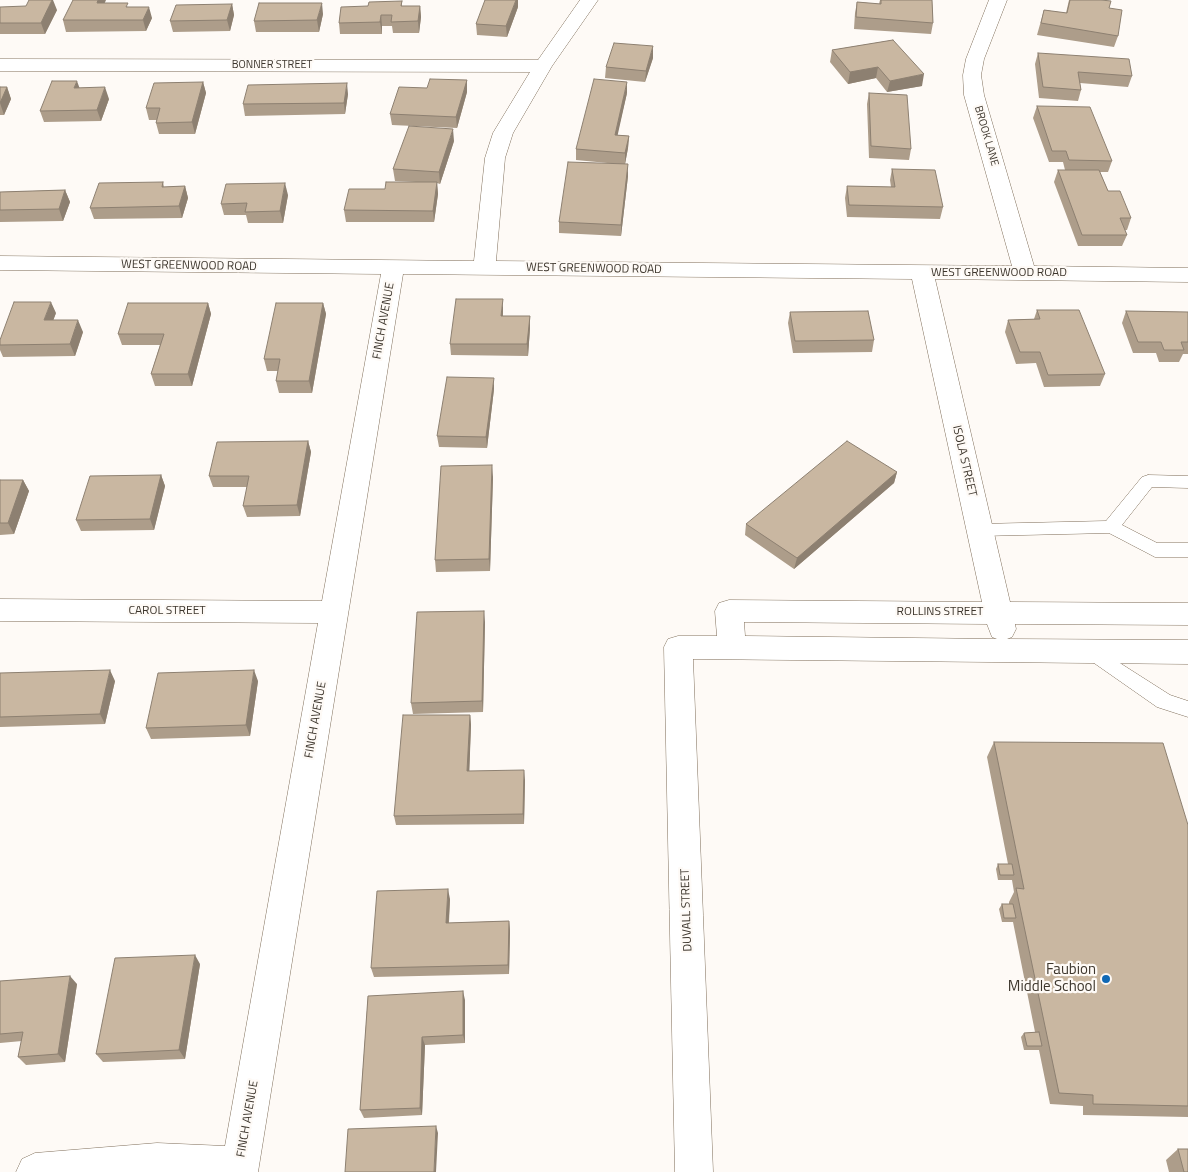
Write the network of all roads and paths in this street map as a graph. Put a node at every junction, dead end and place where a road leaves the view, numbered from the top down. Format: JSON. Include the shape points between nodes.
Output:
{"nodes":[{"id":1,"x":589,"y":0,"type":"edge"},
{"id":2,"x":998,"y":0,"type":"edge"},
{"id":3,"x":0,"y":65,"type":"edge"},
{"id":4,"x":544,"y":66,"type":"junction"},
{"id":5,"x":0,"y":263,"type":"edge"},
{"id":6,"x":393,"y":268,"type":"junction"},
{"id":7,"x":484,"y":268,"type":"junction"},
{"id":8,"x":922,"y":273,"type":"junction"},
{"id":9,"x":1025,"y":273,"type":"junction"},
{"id":10,"x":1188,"y":274,"type":"edge"},
{"id":11,"x":1188,"y":482,"type":"edge"},
{"id":12,"x":1111,"y":527,"type":"junction"},
{"id":13,"x":980,"y":530,"type":"junction"},
{"id":14,"x":1188,"y":550,"type":"edge"},
{"id":15,"x":0,"y":610,"type":"edge"},
{"id":16,"x":334,"y":612,"type":"junction"},
{"id":17,"x":998,"y":612,"type":"junction"},
{"id":18,"x":1188,"y":614,"type":"edge"},
{"id":19,"x":732,"y":648,"type":"junction"},
{"id":20,"x":1006,"y":650,"type":"junction"},
{"id":21,"x":1090,"y":651,"type":"junction"},
{"id":22,"x":1188,"y":652,"type":"edge"},
{"id":23,"x":1188,"y":709,"type":"edge"},
{"id":24,"x":240,"y":1168,"type":"edge"},
{"id":25,"x":35,"y":1172,"type":"edge"},
{"id":26,"x":694,"y":1172,"type":"edge"}],
"edges":[{"from":1,"to":4,"type":"street"},
{"from":2,"to":9,"type":"street","name":"BROOK LANE","via":[[972,75],[974,95]]},
{"from":3,"to":4,"type":"street","name":"BONNER STREET"},
{"from":4,"to":7,"type":"street","via":[[503,133],[495,158]]},
{"from":5,"to":6,"type":"street","name":"WEST GREENWOOD ROAD"},
{"from":6,"to":7,"type":"street","name":"WEST GREENWOOD ROAD"},
{"from":6,"to":16,"type":"street","name":"FINCH AVENUE"},
{"from":7,"to":8,"type":"street","name":"WEST GREENWOOD ROAD"},
{"from":8,"to":9,"type":"street","name":"WEST GREENWOOD ROAD"},
{"from":8,"to":13,"type":"street","name":"ISOLA STREET"},
{"from":9,"to":10,"type":"street","name":"WEST GREENWOOD ROAD"},
{"from":11,"to":12,"type":"lane","via":[[1148,481]]},
{"from":12,"to":13,"type":"lane"},
{"from":12,"to":14,"type":"lane","via":[[1155,550]]},
{"from":13,"to":17,"type":"street","name":"ISOLA STREET"},
{"from":15,"to":16,"type":"street","name":"CAROL STREET"},
{"from":16,"to":24,"type":"street","name":"FINCH AVENUE"},
{"from":17,"to":18,"type":"street","name":"ROLLINS STREET"},
{"from":17,"to":19,"type":"street","name":"ROLLINS STREET","via":[[729,611]]},
{"from":17,"to":20,"type":"street","name":"ISOLA STREET"},
{"from":19,"to":20,"type":"street"},
{"from":19,"to":26,"type":"street","name":"DUVALL STREET","via":[[678,648]]},
{"from":20,"to":21,"type":"street"},
{"from":21,"to":22,"type":"street"},
{"from":21,"to":23,"type":"lane","via":[[1164,701]]},
{"from":24,"to":25,"type":"street","via":[[157,1162]]}]}
